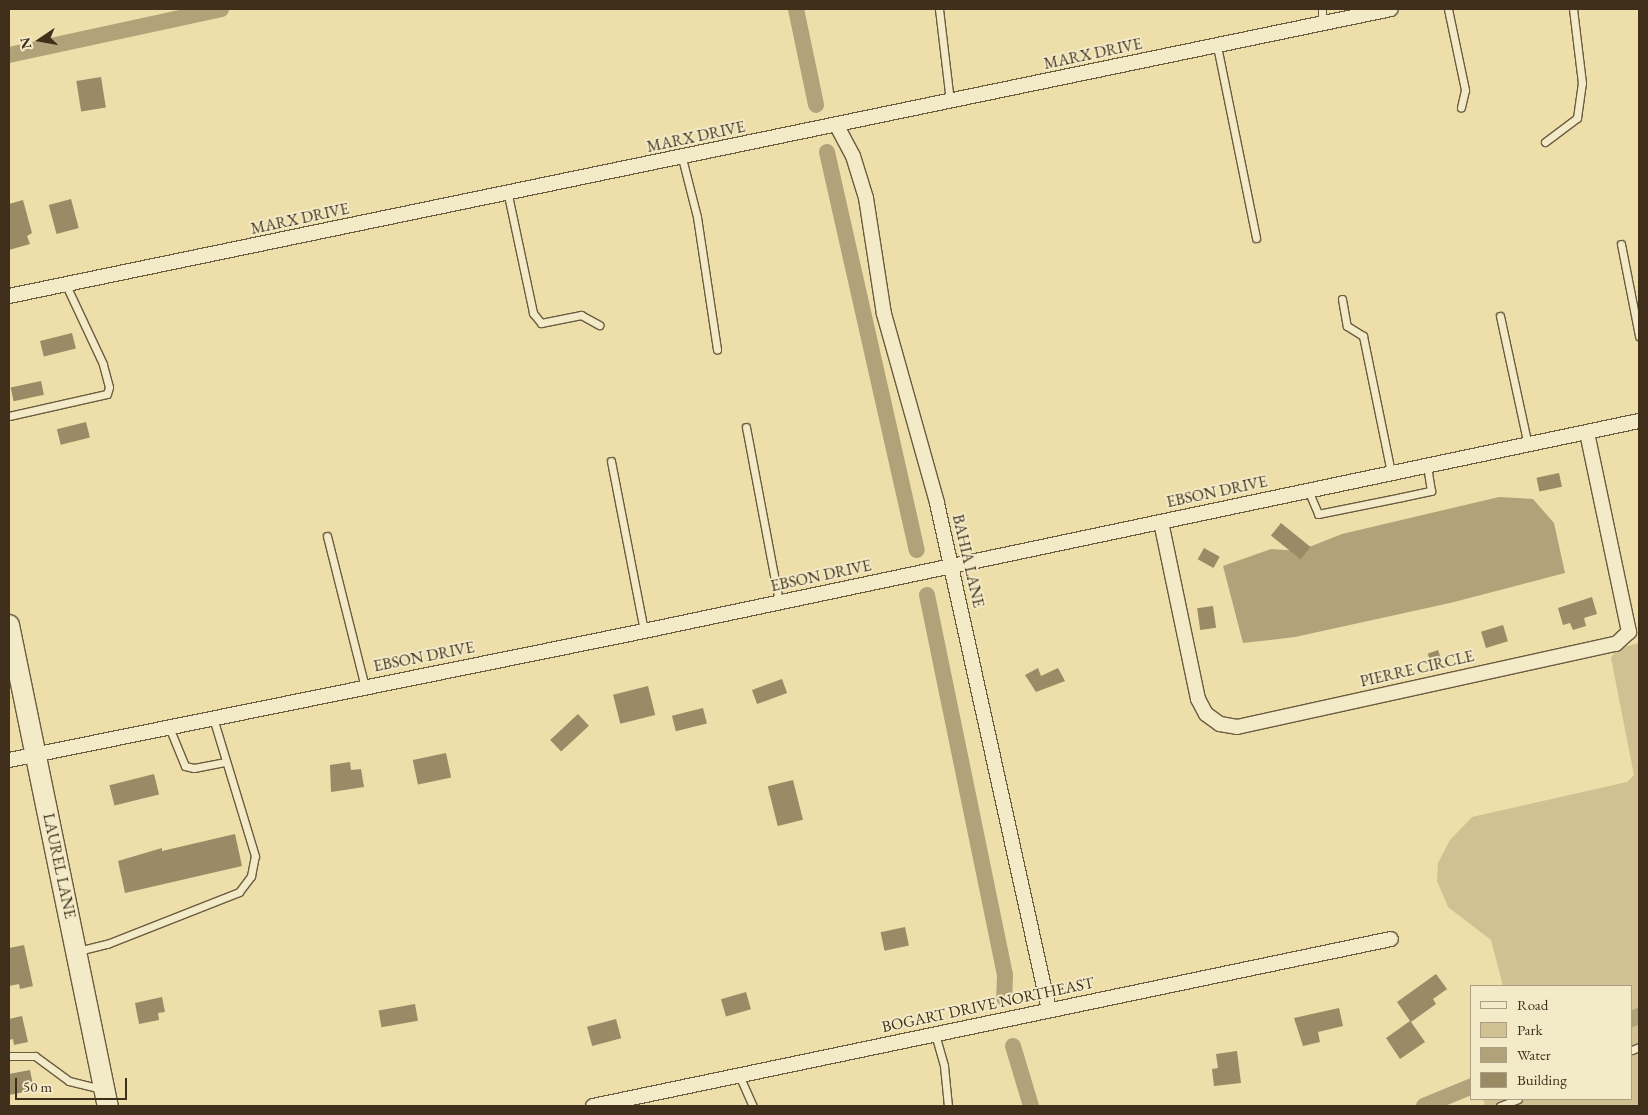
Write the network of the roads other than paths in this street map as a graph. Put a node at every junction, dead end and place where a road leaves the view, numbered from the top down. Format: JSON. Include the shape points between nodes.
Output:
{"nodes":[{"id":1,"x":939,"y":9,"type":"edge"},
{"id":2,"x":1322,"y":9,"type":"edge"},
{"id":3,"x":1390,"y":9,"type":"edge"},
{"id":4,"x":1448,"y":9,"type":"edge"},
{"id":5,"x":1573,"y":9,"type":"edge"},
{"id":6,"x":1322,"y":23,"type":"junction"},
{"id":7,"x":1217,"y":46,"type":"junction"},
{"id":8,"x":950,"y":102,"type":"junction"},
{"id":9,"x":1461,"y":108,"type":"dead end"},
{"id":10,"x":837,"y":126,"type":"junction"},
{"id":11,"x":1545,"y":142,"type":"dead end"},
{"id":12,"x":682,"y":158,"type":"junction"},
{"id":13,"x":508,"y":195,"type":"junction"},
{"id":14,"x":1256,"y":238,"type":"dead end"},
{"id":15,"x":1621,"y":244,"type":"dead end"},
{"id":16,"x":66,"y":285,"type":"junction"},
{"id":17,"x":9,"y":296,"type":"edge"},
{"id":18,"x":1342,"y":299,"type":"dead end"},
{"id":19,"x":1500,"y":316,"type":"dead end"},
{"id":20,"x":599,"y":325,"type":"dead end"},
{"id":21,"x":1639,"y":336,"type":"edge"},
{"id":22,"x":717,"y":349,"type":"dead end"},
{"id":23,"x":9,"y":416,"type":"edge"},
{"id":24,"x":1639,"y":421,"type":"edge"},
{"id":25,"x":746,"y":427,"type":"dead end"},
{"id":26,"x":1587,"y":432,"type":"junction"},
{"id":27,"x":1528,"y":445,"type":"junction"},
{"id":28,"x":612,"y":461,"type":"dead end"},
{"id":29,"x":1427,"y":466,"type":"junction"},
{"id":30,"x":1391,"y":473,"type":"junction"},
{"id":31,"x":1308,"y":490,"type":"junction"},
{"id":32,"x":1161,"y":522,"type":"junction"},
{"id":33,"x":327,"y":536,"type":"dead end"},
{"id":34,"x":952,"y":566,"type":"junction"},
{"id":35,"x":779,"y":602,"type":"junction"},
{"id":36,"x":9,"y":625,"type":"edge"},
{"id":37,"x":644,"y":631,"type":"junction"},
{"id":38,"x":365,"y":687,"type":"junction"},
{"id":39,"x":213,"y":718,"type":"junction"},
{"id":40,"x":169,"y":727,"type":"junction"},
{"id":41,"x":36,"y":754,"type":"junction"},
{"id":42,"x":9,"y":760,"type":"edge"},
{"id":43,"x":224,"y":762,"type":"junction"},
{"id":44,"x":1391,"y":939,"type":"dead end"},
{"id":45,"x":77,"y":951,"type":"junction"},
{"id":46,"x":1049,"y":1010,"type":"junction"},
{"id":47,"x":935,"y":1034,"type":"junction"},
{"id":48,"x":9,"y":1056,"type":"edge"},
{"id":49,"x":740,"y":1076,"type":"junction"},
{"id":50,"x":107,"y":1098,"type":"edge"},
{"id":51,"x":1515,"y":1100,"type":"edge"},
{"id":52,"x":593,"y":1106,"type":"edge"},
{"id":53,"x":753,"y":1106,"type":"edge"},
{"id":54,"x":948,"y":1106,"type":"edge"},
{"id":55,"x":1500,"y":1106,"type":"edge"}],
"edges":[{"from":1,"to":8,"type":"lane"},
{"from":2,"to":6,"type":"lane"},
{"from":3,"to":6,"type":"street","name":"MARX DRIVE"},
{"from":4,"to":9,"type":"lane","via":[[1465,90]]},
{"from":5,"to":11,"type":"lane","via":[[1582,83],[1577,118]]},
{"from":6,"to":7,"type":"street","name":"MARX DRIVE"},
{"from":7,"to":8,"type":"street","name":"MARX DRIVE"},
{"from":7,"to":14,"type":"lane"},
{"from":8,"to":10,"type":"street","name":"MARX DRIVE"},
{"from":10,"to":12,"type":"street","name":"MARX DRIVE"},
{"from":10,"to":34,"type":"street","name":"BAHIA LANE","via":[[861,176],[884,314]]},
{"from":12,"to":13,"type":"street","name":"MARX DRIVE"},
{"from":12,"to":22,"type":"lane","via":[[697,217]]},
{"from":13,"to":16,"type":"street","name":"MARX DRIVE"},
{"from":13,"to":20,"type":"lane","via":[[533,313],[540,323],[581,315]]},
{"from":15,"to":21,"type":"lane"},
{"from":16,"to":17,"type":"street","name":"MARX DRIVE"},
{"from":16,"to":23,"type":"lane","via":[[103,364],[109,387],[107,394]]},
{"from":18,"to":30,"type":"lane","via":[[1347,326],[1363,336]]},
{"from":19,"to":27,"type":"lane"},
{"from":24,"to":26,"type":"street","name":"EBSON DRIVE"},
{"from":25,"to":35,"type":"lane"},
{"from":26,"to":27,"type":"street","name":"EBSON DRIVE"},
{"from":26,"to":32,"type":"street","name":"PIERRE CIRCLE","via":[[1629,632],[1616,644],[1237,727],[1220,724],[1206,714],[1198,699]]},
{"from":27,"to":29,"type":"street","name":"EBSON DRIVE"},
{"from":28,"to":37,"type":"lane"},
{"from":29,"to":30,"type":"street","name":"EBSON DRIVE"},
{"from":29,"to":31,"type":"lane","via":[[1431,490],[1318,514]]},
{"from":30,"to":31,"type":"street","name":"EBSON DRIVE"},
{"from":31,"to":32,"type":"street","name":"EBSON DRIVE"},
{"from":32,"to":34,"type":"street","name":"EBSON DRIVE"},
{"from":33,"to":38,"type":"lane"},
{"from":34,"to":35,"type":"street","name":"EBSON DRIVE"},
{"from":34,"to":46,"type":"street","name":"BAHIA LANE"},
{"from":35,"to":37,"type":"street","name":"EBSON DRIVE"},
{"from":36,"to":41,"type":"street","name":"LAUREL LANE"},
{"from":37,"to":38,"type":"street","name":"EBSON DRIVE"},
{"from":38,"to":39,"type":"street","name":"EBSON DRIVE"},
{"from":39,"to":40,"type":"street","name":"EBSON DRIVE"},
{"from":39,"to":43,"type":"lane"},
{"from":40,"to":41,"type":"street","name":"EBSON DRIVE"},
{"from":40,"to":43,"type":"lane","via":[[185,766],[194,768]]},
{"from":41,"to":42,"type":"street","name":"EBSON DRIVE"},
{"from":41,"to":45,"type":"street","name":"LAUREL LANE"},
{"from":43,"to":45,"type":"lane","via":[[255,856],[251,876],[239,892],[108,944]]},
{"from":44,"to":46,"type":"street","name":"BOGART DRIVE NORTHEAST"},
{"from":45,"to":50,"type":"street","name":"LAUREL LANE"},
{"from":46,"to":47,"type":"street","name":"BOGART DRIVE NORTHEAST"},
{"from":47,"to":49,"type":"street","name":"BOGART DRIVE NORTHEAST"},
{"from":47,"to":54,"type":"lane","via":[[944,1066]]},
{"from":48,"to":50,"type":"lane","via":[[35,1056],[70,1081]]},
{"from":49,"to":52,"type":"street","name":"BOGART DRIVE NORTHEAST"},
{"from":49,"to":53,"type":"lane"},
{"from":51,"to":55,"type":"lane"}]}
